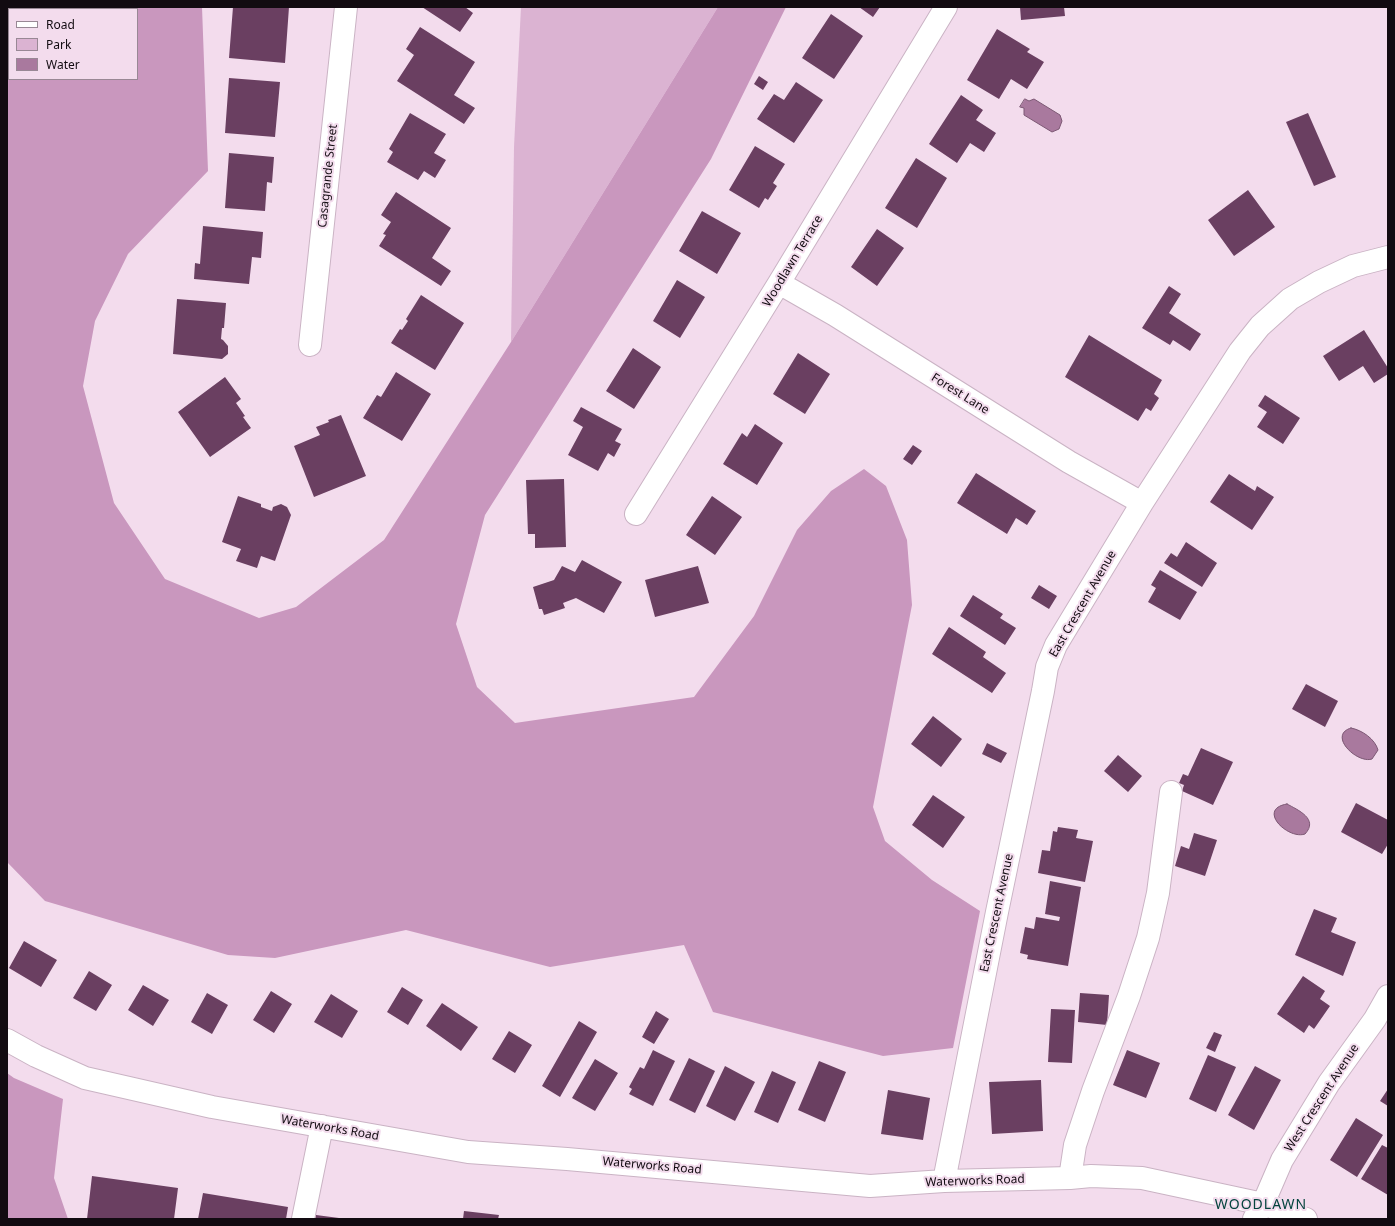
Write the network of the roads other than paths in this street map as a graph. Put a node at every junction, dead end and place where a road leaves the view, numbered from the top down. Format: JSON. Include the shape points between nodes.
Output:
{"nodes":[{"id":1,"x":346,"y":7,"type":"edge"},
{"id":2,"x":946,"y":7,"type":"edge"},
{"id":3,"x":1388,"y":257,"type":"edge"},
{"id":4,"x":779,"y":283,"type":"junction"},
{"id":5,"x":310,"y":345,"type":"dead end"},
{"id":6,"x":1142,"y":503,"type":"junction"},
{"id":7,"x":636,"y":514,"type":"dead end"},
{"id":8,"x":1171,"y":792,"type":"dead end"},
{"id":9,"x":1388,"y":996,"type":"edge"},
{"id":10,"x":7,"y":1040,"type":"edge"},
{"id":11,"x":322,"y":1126,"type":"junction"},
{"id":12,"x":1070,"y":1178,"type":"junction"},
{"id":13,"x":944,"y":1181,"type":"junction"},
{"id":14,"x":1258,"y":1212,"type":"edge"},
{"id":15,"x":303,"y":1219,"type":"edge"},
{"id":16,"x":1306,"y":1219,"type":"edge"}],
"edges":[{"from":1,"to":5,"type":"street","name":"Casagrande Street"},
{"from":2,"to":4,"type":"street","name":"Woodlawn Terrace"},
{"from":3,"to":6,"type":"street","name":"East Crescent Avenue","via":[[1352,266],[1319,282],[1290,299],[1260,326],[1240,351]]},
{"from":4,"to":6,"type":"street","name":"Forest Lane","via":[[835,315],[1069,462]]},
{"from":4,"to":7,"type":"street","name":"Woodlawn Terrace"},
{"from":6,"to":13,"type":"street","name":"East Crescent Avenue","via":[[1056,645],[1047,667]]},
{"from":8,"to":12,"type":"street","via":[[1158,893],[1148,938],[1075,1145]]},
{"from":9,"to":14,"type":"street","name":"West Crescent Avenue","via":[[1375,1019],[1329,1083],[1282,1160]]},
{"from":10,"to":11,"type":"street","name":"Waterworks Road","via":[[85,1078],[212,1107]]},
{"from":11,"to":13,"type":"street","name":"Waterworks Road","via":[[468,1152],[870,1186]]},
{"from":11,"to":15,"type":"street"},
{"from":12,"to":13,"type":"street","name":"Waterworks Road"},
{"from":12,"to":14,"type":"street","name":"Waterworks Road","via":[[1142,1178]]},
{"from":14,"to":16,"type":"street","name":"Waterworks Road"}]}
